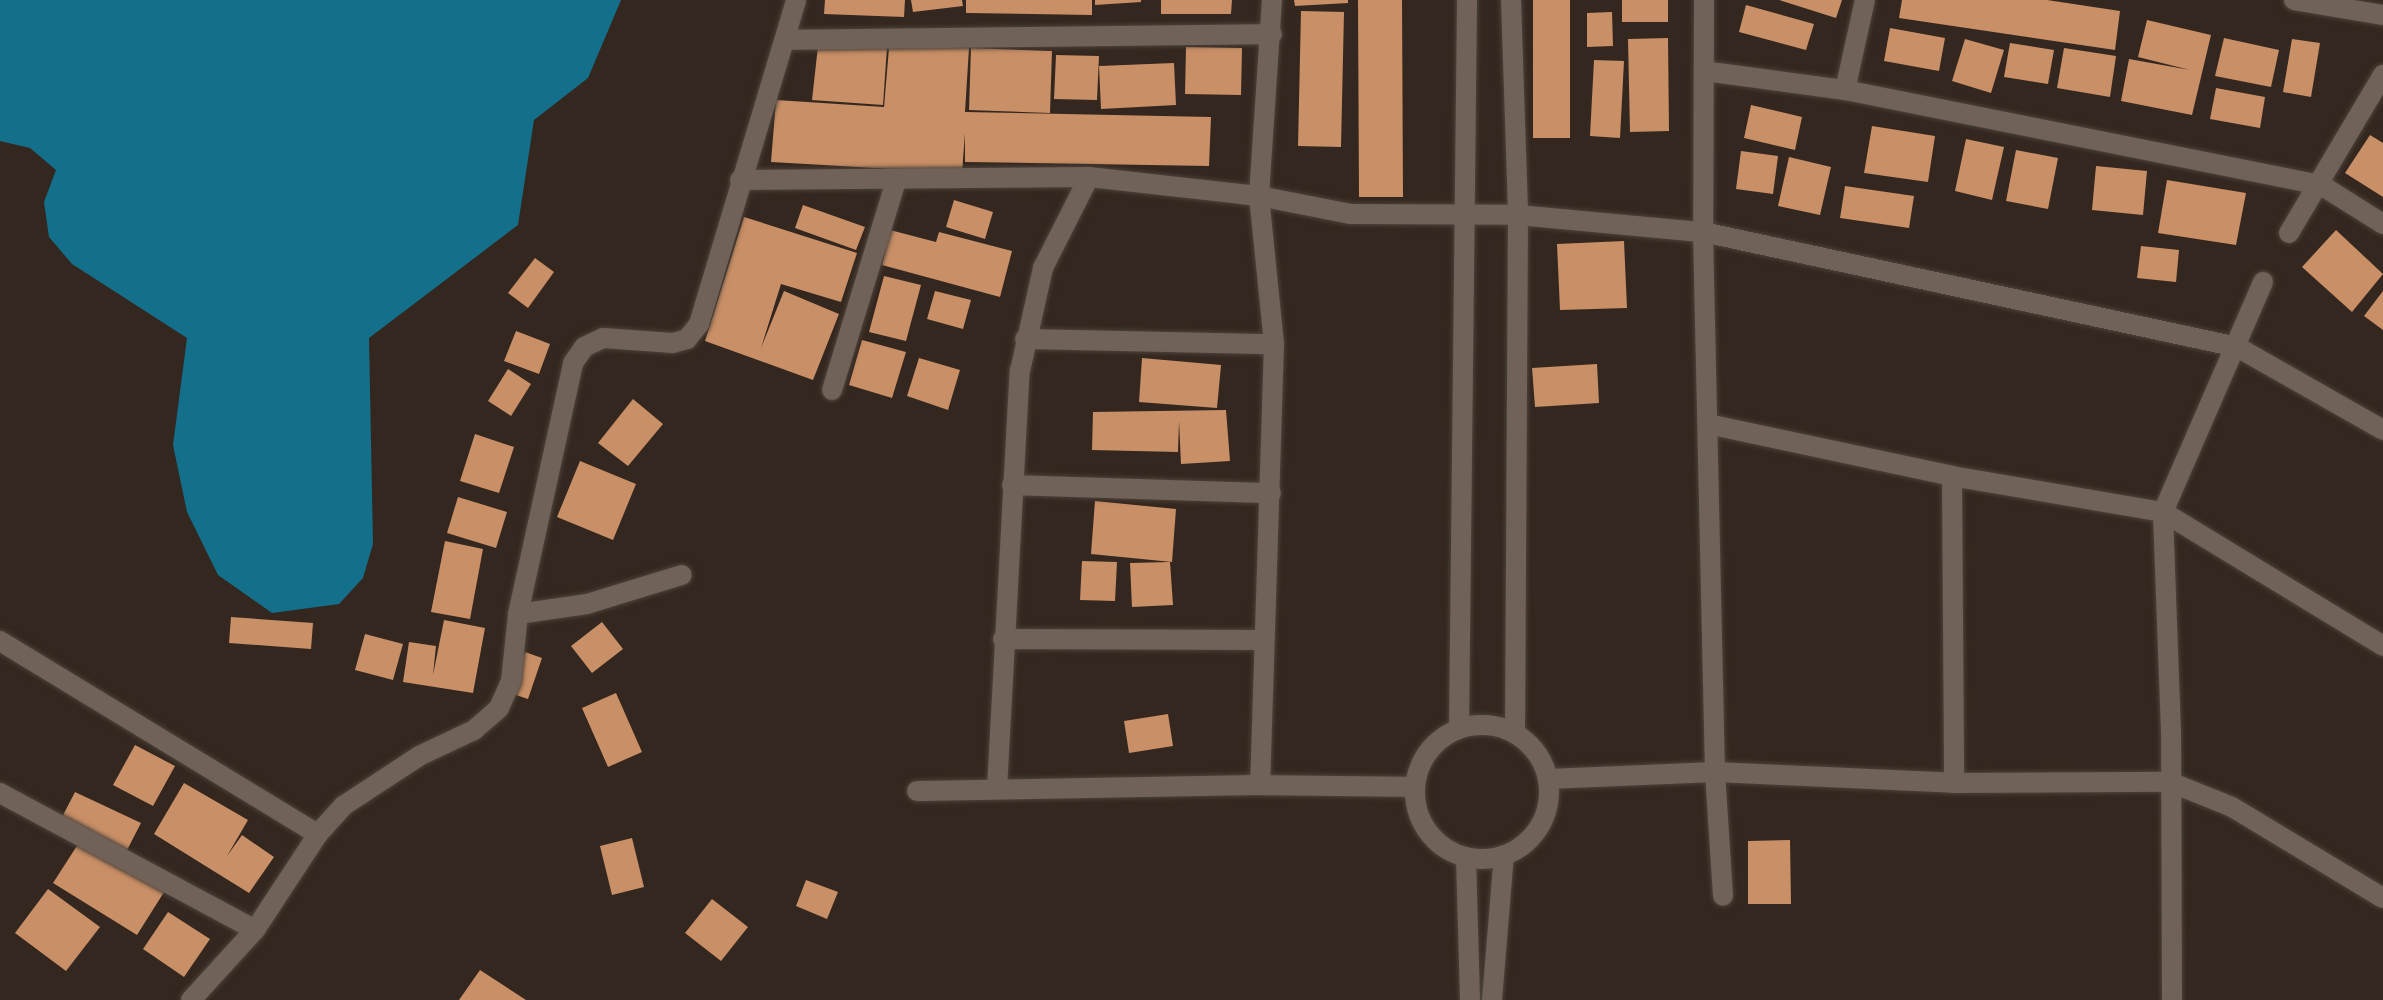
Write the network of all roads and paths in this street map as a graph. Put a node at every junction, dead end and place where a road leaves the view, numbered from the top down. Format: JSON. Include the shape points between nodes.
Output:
{"nodes":[{"id":1,"x":796,"y":0,"type":"edge"},
{"id":2,"x":1272,"y":0,"type":"edge"},
{"id":3,"x":1467,"y":0,"type":"edge"},
{"id":4,"x":1511,"y":0,"type":"edge"},
{"id":5,"x":1704,"y":0,"type":"edge"},
{"id":6,"x":1865,"y":0,"type":"edge"},
{"id":7,"x":2294,"y":0,"type":"edge"},
{"id":8,"x":2383,"y":15,"type":"edge"},
{"id":9,"x":1272,"y":34,"type":"junction"},
{"id":10,"x":785,"y":40,"type":"junction"},
{"id":11,"x":1704,"y":71,"type":"junction"},
{"id":12,"x":2383,"y":75,"type":"edge"},
{"id":13,"x":1845,"y":90,"type":"junction"},
{"id":14,"x":1089,"y":177,"type":"junction"},
{"id":15,"x":740,"y":180,"type":"junction"},
{"id":16,"x":896,"y":181,"type":"junction"},
{"id":17,"x":2321,"y":185,"type":"junction"},
{"id":18,"x":1259,"y":196,"type":"junction"},
{"id":19,"x":1518,"y":215,"type":"junction"},
{"id":20,"x":1468,"y":216,"type":"junction"},
{"id":21,"x":2383,"y":224,"type":"edge"},
{"id":22,"x":1703,"y":232,"type":"junction"},
{"id":23,"x":2289,"y":233,"type":"dead end"},
{"id":24,"x":2263,"y":282,"type":"dead end"},
{"id":25,"x":1025,"y":339,"type":"junction"},
{"id":26,"x":1274,"y":344,"type":"junction"},
{"id":27,"x":2237,"y":347,"type":"junction"},
{"id":28,"x":832,"y":390,"type":"dead end"},
{"id":29,"x":1708,"y":424,"type":"junction"},
{"id":30,"x":2383,"y":430,"type":"edge"},
{"id":31,"x":1952,"y":476,"type":"junction"},
{"id":32,"x":1012,"y":485,"type":"junction"},
{"id":33,"x":1271,"y":493,"type":"junction"},
{"id":34,"x":2163,"y":512,"type":"junction"},
{"id":35,"x":682,"y":575,"type":"dead end"},
{"id":36,"x":518,"y":614,"type":"junction"},
{"id":37,"x":1003,"y":639,"type":"junction"},
{"id":38,"x":1264,"y":640,"type":"junction"},
{"id":39,"x":0,"y":641,"type":"edge"},
{"id":40,"x":2383,"y":646,"type":"edge"},
{"id":41,"x":1459,"y":729,"type":"junction"},
{"id":42,"x":1515,"y":734,"type":"junction"},
{"id":43,"x":1715,"y":772,"type":"junction"},
{"id":44,"x":1548,"y":779,"type":"junction"},
{"id":45,"x":2170,"y":782,"type":"junction"},
{"id":46,"x":1954,"y":783,"type":"junction"},
{"id":47,"x":1260,"y":785,"type":"junction"},
{"id":48,"x":1414,"y":787,"type":"junction"},
{"id":49,"x":997,"y":789,"type":"junction"},
{"id":50,"x":917,"y":791,"type":"dead end"},
{"id":51,"x":0,"y":793,"type":"edge"},
{"id":52,"x":318,"y":834,"type":"junction"},
{"id":53,"x":1504,"y":855,"type":"junction"},
{"id":54,"x":1466,"y":857,"type":"junction"},
{"id":55,"x":1723,"y":896,"type":"dead end"},
{"id":56,"x":2383,"y":898,"type":"edge"},
{"id":57,"x":255,"y":930,"type":"junction"},
{"id":58,"x":191,"y":1000,"type":"edge"},
{"id":59,"x":1470,"y":1000,"type":"edge"},
{"id":60,"x":1492,"y":1000,"type":"edge"},
{"id":61,"x":2172,"y":1000,"type":"edge"}],
"edges":[{"from":1,"to":10,"type":"street"},
{"from":2,"to":9,"type":"street"},
{"from":3,"to":20,"type":"street"},
{"from":4,"to":19,"type":"street"},
{"from":5,"to":11,"type":"street"},
{"from":6,"to":13,"type":"street"},
{"from":7,"to":8,"type":"street"},
{"from":9,"to":10,"type":"street"},
{"from":9,"to":18,"type":"street"},
{"from":10,"to":15,"type":"street"},
{"from":11,"to":13,"type":"street"},
{"from":11,"to":22,"type":"street"},
{"from":12,"to":17,"type":"street"},
{"from":13,"to":17,"type":"street"},
{"from":14,"to":16,"type":"street"},
{"from":14,"to":18,"type":"street"},
{"from":14,"to":25,"type":"street","via":[[1043,268]]},
{"from":15,"to":16,"type":"street"},
{"from":15,"to":36,"type":"street","via":[[699,324],[687,339],[673,343],[603,338],[584,347],[573,363]]},
{"from":16,"to":28,"type":"street"},
{"from":17,"to":21,"type":"street"},
{"from":17,"to":23,"type":"street"},
{"from":18,"to":20,"type":"street","via":[[1351,214]]},
{"from":18,"to":26,"type":"street"},
{"from":19,"to":20,"type":"street"},
{"from":19,"to":22,"type":"street"},
{"from":19,"to":42,"type":"street"},
{"from":20,"to":41,"type":"street"},
{"from":22,"to":27,"type":"street"},
{"from":22,"to":29,"type":"street"},
{"from":24,"to":27,"type":"street"},
{"from":25,"to":26,"type":"street"},
{"from":25,"to":32,"type":"street"},
{"from":26,"to":33,"type":"street"},
{"from":27,"to":30,"type":"street"},
{"from":27,"to":34,"type":"street"},
{"from":29,"to":31,"type":"street"},
{"from":29,"to":43,"type":"street"},
{"from":31,"to":34,"type":"street"},
{"from":31,"to":46,"type":"street"},
{"from":32,"to":33,"type":"street"},
{"from":32,"to":37,"type":"street"},
{"from":33,"to":38,"type":"street"},
{"from":34,"to":40,"type":"street"},
{"from":34,"to":45,"type":"street"},
{"from":35,"to":36,"type":"street","via":[[587,604]]},
{"from":36,"to":52,"type":"street","via":[[511,681],[499,708],[474,730],[374,782]]},
{"from":37,"to":38,"type":"street"},
{"from":37,"to":49,"type":"street"},
{"from":38,"to":47,"type":"street"},
{"from":39,"to":52,"type":"street"},
{"from":41,"to":42,"type":"street","via":[[1478,725]]},
{"from":41,"to":48,"type":"street","via":[[1428,751]]},
{"from":42,"to":44,"type":"street","via":[[1541,761]]},
{"from":43,"to":44,"type":"street"},
{"from":43,"to":46,"type":"street"},
{"from":43,"to":55,"type":"street"},
{"from":44,"to":53,"type":"street","via":[[1547,807],[1535,833]]},
{"from":45,"to":46,"type":"street"},
{"from":45,"to":56,"type":"street","via":[[2232,807]]},
{"from":45,"to":61,"type":"street"},
{"from":47,"to":48,"type":"street"},
{"from":47,"to":49,"type":"street"},
{"from":48,"to":54,"type":"street","via":[[1415,805],[1433,839]]},
{"from":49,"to":50,"type":"street"},
{"from":51,"to":57,"type":"street"},
{"from":52,"to":57,"type":"street"},
{"from":53,"to":54,"type":"street"},
{"from":53,"to":60,"type":"street"},
{"from":54,"to":59,"type":"street"},
{"from":57,"to":58,"type":"street"}]}
